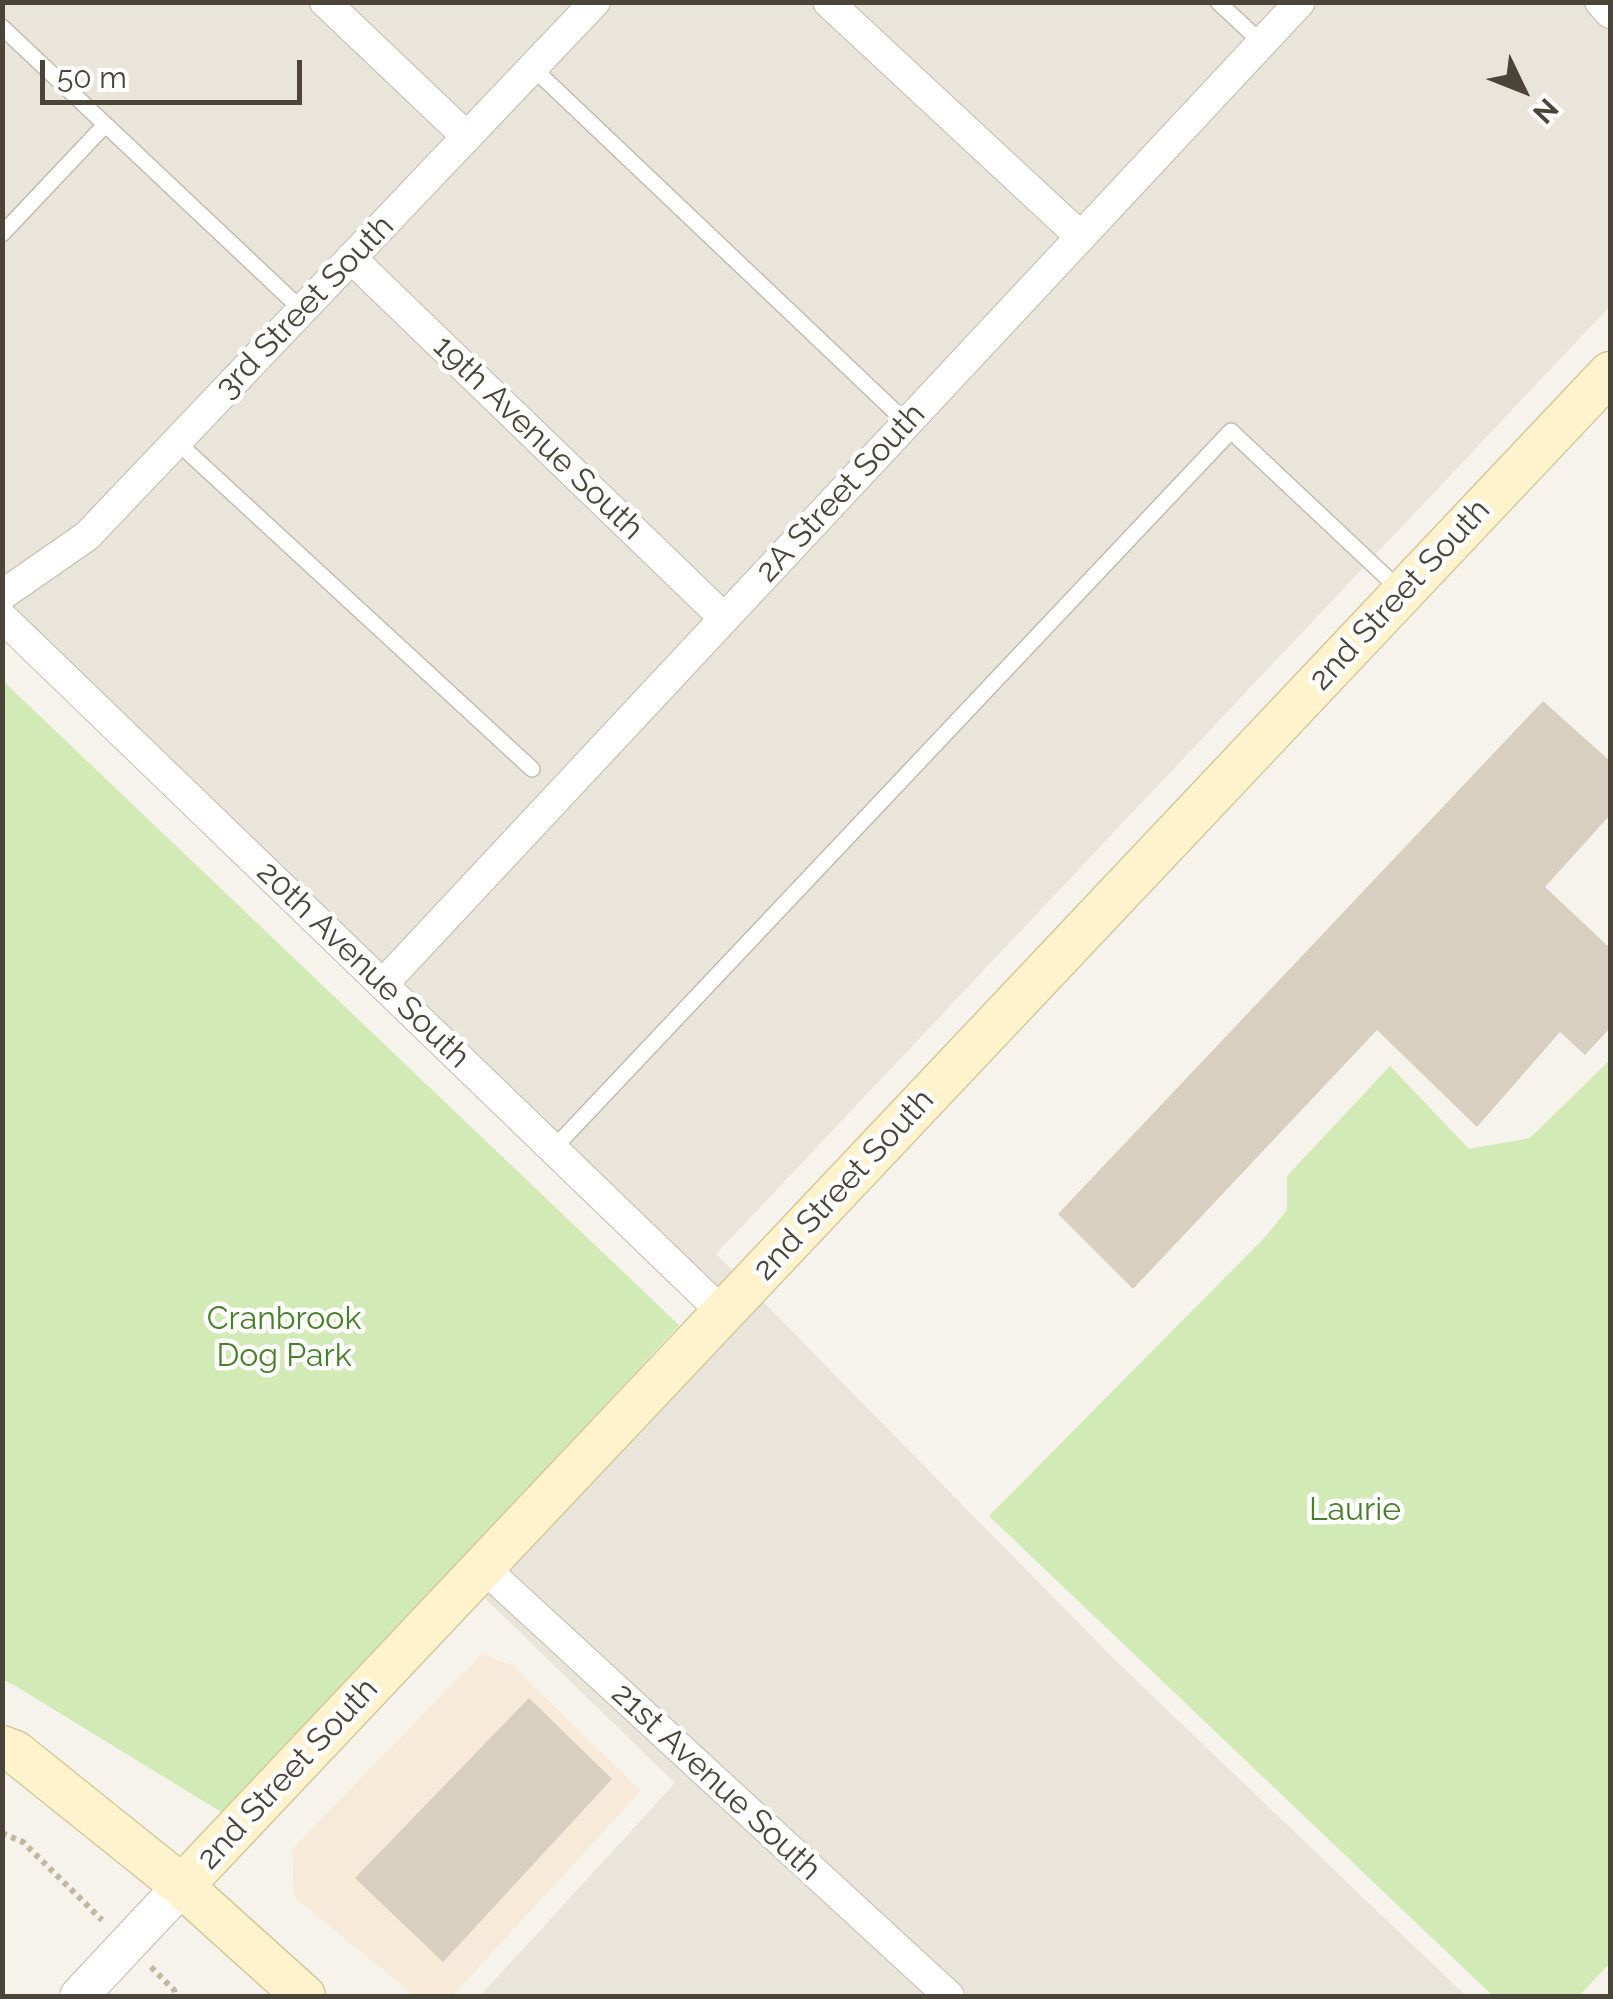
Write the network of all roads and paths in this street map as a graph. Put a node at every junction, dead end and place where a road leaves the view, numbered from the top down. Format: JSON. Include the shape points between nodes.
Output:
{"nodes":[{"id":1,"x":325,"y":2,"type":"edge"},
{"id":2,"x":594,"y":2,"type":"edge"},
{"id":3,"x":828,"y":2,"type":"edge"},
{"id":4,"x":1218,"y":2,"type":"edge"},
{"id":5,"x":1300,"y":2,"type":"edge"},
{"id":6,"x":1600,"y":2,"type":"edge"},
{"id":7,"x":1610,"y":12,"type":"edge"},
{"id":8,"x":2,"y":27,"type":"edge"},
{"id":9,"x":1262,"y":43,"type":"junction"},
{"id":10,"x":532,"y":68,"type":"junction"},
{"id":11,"x":105,"y":125,"type":"junction"},
{"id":12,"x":468,"y":137,"type":"junction"},
{"id":13,"x":2,"y":234,"type":"edge"},
{"id":14,"x":1081,"y":237,"type":"junction"},
{"id":15,"x":351,"y":258,"type":"junction"},
{"id":16,"x":302,"y":310,"type":"junction"},
{"id":17,"x":1604,"y":394,"type":"edge"},
{"id":18,"x":907,"y":422,"type":"junction"},
{"id":19,"x":177,"y":442,"type":"junction"},
{"id":20,"x":1403,"y":593,"type":"junction"},
{"id":21,"x":2,"y":596,"type":"edge"},
{"id":22,"x":2,"y":617,"type":"edge"},
{"id":23,"x":724,"y":618,"type":"junction"},
{"id":24,"x":532,"y":769,"type":"dead end"},
{"id":25,"x":383,"y":984,"type":"junction"},
{"id":26,"x":553,"y":1149,"type":"junction"},
{"id":27,"x":723,"y":1313,"type":"junction"},
{"id":28,"x":483,"y":1566,"type":"junction"},
{"id":29,"x":2,"y":1746,"type":"edge"},
{"id":30,"x":2,"y":1833,"type":"edge"},
{"id":31,"x":182,"y":1886,"type":"junction"},
{"id":32,"x":127,"y":1944,"type":"junction"},
{"id":33,"x":79,"y":1996,"type":"edge"},
{"id":34,"x":176,"y":1996,"type":"edge"},
{"id":35,"x":304,"y":1996,"type":"edge"},
{"id":36,"x":948,"y":1996,"type":"edge"}],
"edges":[{"from":1,"to":12,"type":"street"},
{"from":2,"to":10,"type":"street","name":"3rd Street South"},
{"from":3,"to":14,"type":"street"},
{"from":4,"to":9,"type":"lane"},
{"from":5,"to":9,"type":"street","name":"2A Street South"},
{"from":6,"to":7,"type":"street"},
{"from":8,"to":11,"type":"lane"},
{"from":9,"to":14,"type":"street","name":"2A Street South"},
{"from":10,"to":12,"type":"street","name":"3rd Street South"},
{"from":10,"to":18,"type":"lane"},
{"from":11,"to":13,"type":"lane"},
{"from":11,"to":16,"type":"lane"},
{"from":12,"to":15,"type":"street","name":"3rd Street South"},
{"from":14,"to":18,"type":"street","name":"2A Street South"},
{"from":15,"to":16,"type":"street","name":"3rd Street South"},
{"from":15,"to":23,"type":"street","name":"19th Avenue South"},
{"from":16,"to":19,"type":"street","name":"3rd Street South"},
{"from":17,"to":20,"type":"main road","name":"2nd Street South"},
{"from":18,"to":23,"type":"street","name":"2A Street South"},
{"from":19,"to":21,"type":"street","name":"3rd Street South","via":[[87,536]]},
{"from":19,"to":24,"type":"lane"},
{"from":20,"to":26,"type":"lane","via":[[1230,432]]},
{"from":20,"to":27,"type":"main road","name":"2nd Street South"},
{"from":22,"to":25,"type":"street","name":"20th Avenue South"},
{"from":23,"to":25,"type":"street","name":"2A Street South"},
{"from":25,"to":26,"type":"street","name":"20th Avenue South"},
{"from":26,"to":27,"type":"street","name":"20th Avenue South"},
{"from":27,"to":28,"type":"main road","name":"2nd Street South"},
{"from":28,"to":31,"type":"main road","name":"2nd Street South"},
{"from":28,"to":36,"type":"street","name":"21st Avenue South"},
{"from":29,"to":31,"type":"main road"},
{"from":30,"to":32,"type":"path","via":[[23,1842]]},
{"from":31,"to":32,"type":"street","name":"2nd Street South"},
{"from":31,"to":35,"type":"main road"},
{"from":32,"to":33,"type":"street","name":"2nd Street South"},
{"from":32,"to":34,"type":"path"}]}
